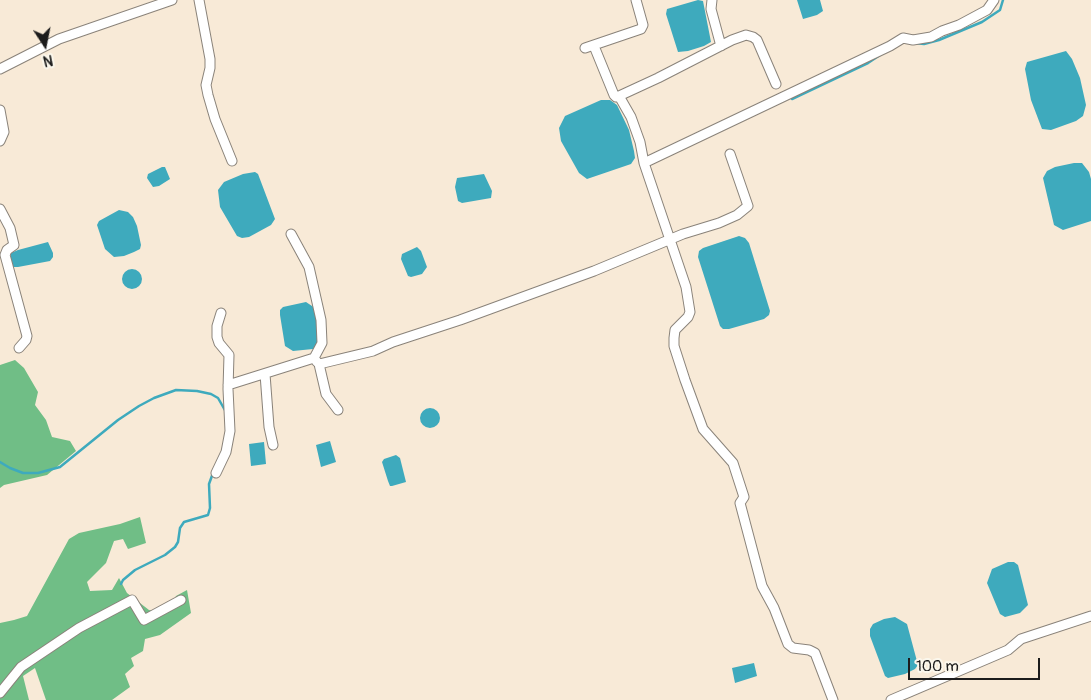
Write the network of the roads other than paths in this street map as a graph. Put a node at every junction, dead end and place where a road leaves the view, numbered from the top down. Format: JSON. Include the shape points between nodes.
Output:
{"nodes":[{"id":1,"x":172,"y":0,"type":"edge"},
{"id":2,"x":199,"y":0,"type":"edge"},
{"id":3,"x":636,"y":0,"type":"edge"},
{"id":4,"x":712,"y":0,"type":"edge"},
{"id":5,"x":994,"y":0,"type":"edge"},
{"id":6,"x":721,"y":46,"type":"junction"},
{"id":7,"x":0,"y":69,"type":"edge"},
{"id":8,"x":776,"y":84,"type":"dead end"},
{"id":9,"x":619,"y":96,"type":"junction"},
{"id":10,"x":0,"y":110,"type":"edge"},
{"id":11,"x":0,"y":142,"type":"edge"},
{"id":12,"x":730,"y":154,"type":"dead end"},
{"id":13,"x":232,"y":161,"type":"dead end"},
{"id":14,"x":644,"y":162,"type":"junction"},
{"id":15,"x":0,"y":209,"type":"edge"},
{"id":16,"x":291,"y":234,"type":"dead end"},
{"id":17,"x":670,"y":240,"type":"junction"},
{"id":18,"x":221,"y":313,"type":"dead end"},
{"id":19,"x":19,"y":348,"type":"dead end"},
{"id":20,"x":316,"y":361,"type":"junction"},
{"id":21,"x":265,"y":374,"type":"junction"},
{"id":22,"x":228,"y":385,"type":"junction"},
{"id":23,"x":338,"y":410,"type":"dead end"},
{"id":24,"x":273,"y":445,"type":"dead end"},
{"id":25,"x":216,"y":473,"type":"dead end"},
{"id":26,"x":181,"y":600,"type":"dead end"},
{"id":27,"x":1091,"y":616,"type":"edge"},
{"id":28,"x":0,"y":693,"type":"edge"},
{"id":29,"x":833,"y":700,"type":"edge"},
{"id":30,"x":891,"y":700,"type":"edge"}],
"edges":[{"from":1,"to":7,"type":"street","via":[[59,39]]},
{"from":2,"to":13,"type":"street","via":[[210,59],[206,85],[208,95]]},
{"from":3,"to":9,"type":"street","via":[[643,25],[641,29],[589,47],[614,95]]},
{"from":4,"to":6,"type":"street","via":[[711,9]]},
{"from":5,"to":14,"type":"street","via":[[987,10],[959,25],[931,37],[903,38]]},
{"from":6,"to":8,"type":"street","via":[[746,35],[753,37]]},
{"from":6,"to":9,"type":"street"},
{"from":9,"to":14,"type":"street","via":[[631,116]]},
{"from":10,"to":11,"type":"street","via":[[4,132]]},
{"from":12,"to":17,"type":"street","via":[[748,206],[719,223]]},
{"from":14,"to":17,"type":"street"},
{"from":15,"to":19,"type":"street","via":[[14,245],[5,256],[27,336]]},
{"from":16,"to":20,"type":"street","via":[[309,267],[321,320],[322,343]]},
{"from":17,"to":20,"type":"street","via":[[460,320],[372,350]]},
{"from":17,"to":29,"type":"street","via":[[690,304],[688,317],[675,330],[674,346],[685,380],[703,429],[733,463],[744,497],[740,503],[762,586],[788,644],[814,653]]},
{"from":18,"to":22,"type":"street","via":[[217,337],[229,355]]},
{"from":20,"to":21,"type":"street"},
{"from":20,"to":23,"type":"street","via":[[326,394]]},
{"from":21,"to":22,"type":"street"},
{"from":21,"to":24,"type":"street"},
{"from":22,"to":25,"type":"street","via":[[230,431],[226,452]]},
{"from":26,"to":28,"type":"street","via":[[144,620],[132,600],[79,628],[21,668]]},
{"from":27,"to":30,"type":"street","via":[[1021,640],[1008,650]]}]}
